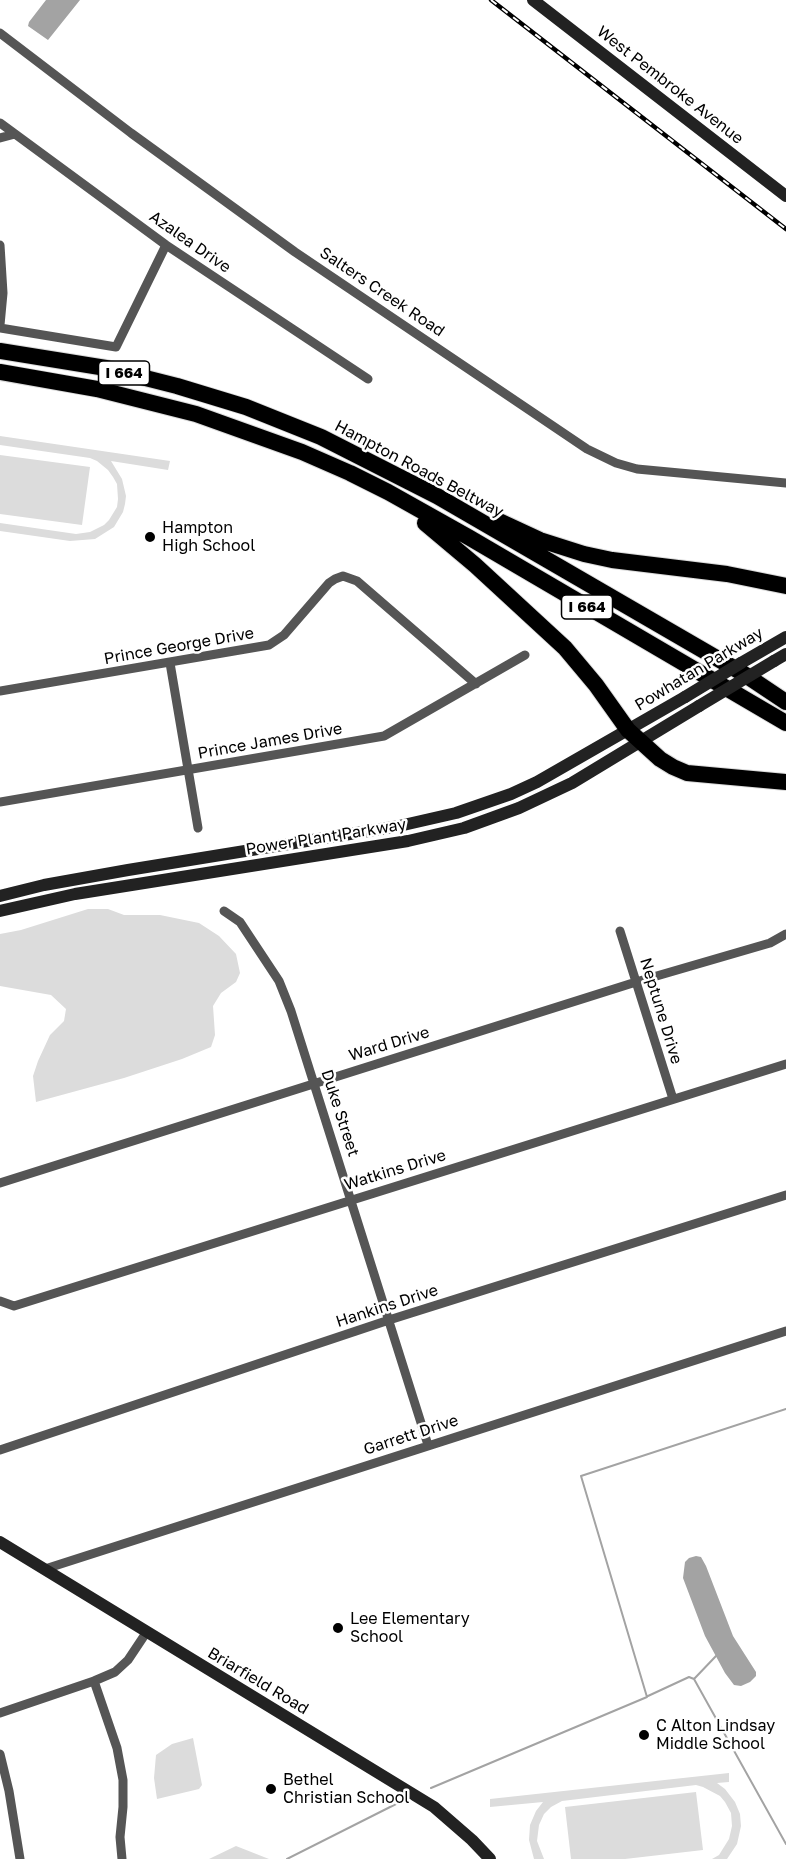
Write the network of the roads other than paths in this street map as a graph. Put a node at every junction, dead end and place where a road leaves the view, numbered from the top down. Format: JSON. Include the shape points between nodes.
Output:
{"nodes":[{"id":1,"x":533,"y":0,"type":"edge"},
{"id":2,"x":0,"y":33,"type":"edge"},
{"id":3,"x":0,"y":123,"type":"edge"},
{"id":4,"x":15,"y":134,"type":"junction"},
{"id":5,"x":0,"y":138,"type":"edge"},
{"id":6,"x":786,"y":196,"type":"edge"},
{"id":7,"x":166,"y":244,"type":"junction"},
{"id":8,"x":0,"y":245,"type":"edge"},
{"id":9,"x":0,"y":327,"type":"edge"},
{"id":10,"x":0,"y":351,"type":"edge"},
{"id":11,"x":0,"y":372,"type":"edge"},
{"id":12,"x":368,"y":380,"type":"dead end"},
{"id":13,"x":786,"y":483,"type":"edge"},
{"id":14,"x":388,"y":492,"type":"junction"},
{"id":15,"x":437,"y":496,"type":"junction"},
{"id":16,"x":786,"y":586,"type":"edge"},
{"id":17,"x":786,"y":637,"type":"edge"},
{"id":18,"x":786,"y":654,"type":"edge"},
{"id":19,"x":525,"y":655,"type":"dead end"},
{"id":20,"x":170,"y":663,"type":"junction"},
{"id":21,"x":476,"y":684,"type":"junction"},
{"id":22,"x":0,"y":691,"type":"edge"},
{"id":23,"x":786,"y":702,"type":"edge"},
{"id":24,"x":786,"y":723,"type":"edge"},
{"id":25,"x":628,"y":730,"type":"junction"},
{"id":26,"x":640,"y":742,"type":"junction"},
{"id":27,"x":188,"y":770,"type":"junction"},
{"id":28,"x":786,"y":782,"type":"edge"},
{"id":29,"x":0,"y":802,"type":"edge"},
{"id":30,"x":198,"y":828,"type":"dead end"},
{"id":31,"x":0,"y":896,"type":"edge"},
{"id":32,"x":0,"y":911,"type":"edge"},
{"id":33,"x":224,"y":911,"type":"dead end"},
{"id":34,"x":620,"y":931,"type":"dead end"},
{"id":35,"x":786,"y":934,"type":"edge"},
{"id":36,"x":636,"y":982,"type":"junction"},
{"id":37,"x":786,"y":1064,"type":"edge"},
{"id":38,"x":314,"y":1083,"type":"junction"},
{"id":39,"x":673,"y":1099,"type":"junction"},
{"id":40,"x":0,"y":1183,"type":"edge"},
{"id":41,"x":786,"y":1195,"type":"edge"},
{"id":42,"x":352,"y":1199,"type":"junction"},
{"id":43,"x":0,"y":1301,"type":"edge"},
{"id":44,"x":389,"y":1320,"type":"junction"},
{"id":45,"x":786,"y":1331,"type":"edge"},
{"id":46,"x":428,"y":1445,"type":"junction"},
{"id":47,"x":0,"y":1450,"type":"edge"},
{"id":48,"x":0,"y":1542,"type":"edge"},
{"id":49,"x":45,"y":1569,"type":"junction"},
{"id":50,"x":146,"y":1633,"type":"junction"},
{"id":51,"x":94,"y":1682,"type":"junction"},
{"id":52,"x":0,"y":1713,"type":"edge"},
{"id":53,"x":0,"y":1754,"type":"edge"},
{"id":54,"x":20,"y":1859,"type":"edge"},
{"id":55,"x":122,"y":1859,"type":"edge"},
{"id":56,"x":490,"y":1859,"type":"edge"}],
"edges":[{"from":1,"to":6,"type":"main road","name":"West Pembroke Avenue"},
{"from":2,"to":13,"type":"street","name":"Salters Creek Road","via":[[295,252],[587,449],[637,469]]},
{"from":3,"to":4,"type":"street","name":"Azalea Drive"},
{"from":4,"to":5,"type":"street"},
{"from":4,"to":7,"type":"street","name":"Azalea Drive"},
{"from":7,"to":9,"type":"street","via":[[116,347]]},
{"from":7,"to":12,"type":"street","name":"Azalea Drive"},
{"from":8,"to":9,"type":"street"},
{"from":10,"to":15,"type":"highway","name":"Hampton Roads Beltway","number":"I 664","via":[[106,368],[246,407],[321,437]]},
{"from":11,"to":14,"type":"highway","number":"I 664","via":[[97,388],[196,414],[302,452]]},
{"from":14,"to":24,"type":"highway","number":"I 664"},
{"from":14,"to":25,"type":"highway","via":[[404,511],[442,536],[565,648]]},
{"from":15,"to":16,"type":"highway","via":[[469,505],[540,540],[584,554]]},
{"from":15,"to":23,"type":"highway","name":"Hampton Roads Beltway","number":"I 664"},
{"from":17,"to":25,"type":"main road","name":"Powhatan Parkway","bridge":true},
{"from":18,"to":26,"type":"main road","name":"Powhatan Parkway","bridge":true},
{"from":19,"to":21,"type":"street","name":"Prince James Drive"},
{"from":20,"to":21,"type":"street","name":"Prince George Drive","via":[[269,645],[284,635],[329,583],[343,576],[357,581]]},
{"from":20,"to":22,"type":"street","name":"Prince George Drive"},
{"from":20,"to":27,"type":"street"},
{"from":21,"to":27,"type":"street","name":"Prince James Drive","via":[[384,736]]},
{"from":25,"to":26,"type":"highway"},
{"from":25,"to":31,"type":"main road","name":"Power Plant Parkway","via":[[537,782],[456,813]]},
{"from":26,"to":28,"type":"highway","via":[[687,773]]},
{"from":26,"to":32,"type":"main road","name":"Power Plant Parkway","via":[[545,796],[464,828],[408,842],[75,894]]},
{"from":27,"to":29,"type":"street","name":"Prince James Drive"},
{"from":27,"to":30,"type":"street"},
{"from":33,"to":38,"type":"street","name":"Duke Street","via":[[240,922],[279,981]]},
{"from":34,"to":36,"type":"street","name":"Neptune Drive"},
{"from":35,"to":36,"type":"street","name":"Ward Drive","via":[[770,943]]},
{"from":36,"to":38,"type":"street","name":"Ward Drive"},
{"from":36,"to":39,"type":"street","name":"Neptune Drive"},
{"from":37,"to":39,"type":"street","name":"Watkins Drive"},
{"from":38,"to":40,"type":"street","name":"Ward Drive"},
{"from":38,"to":42,"type":"street","name":"Duke Street"},
{"from":39,"to":42,"type":"street","name":"Watkins Drive"},
{"from":41,"to":44,"type":"street","name":"Hankins Drive"},
{"from":42,"to":43,"type":"street","name":"Watkins Drive","via":[[14,1306]]},
{"from":42,"to":44,"type":"street","name":"Duke Street"},
{"from":44,"to":46,"type":"street","name":"Duke Street"},
{"from":44,"to":47,"type":"street","name":"Hankins Drive"},
{"from":45,"to":46,"type":"street","name":"Garrett Drive"},
{"from":46,"to":49,"type":"street","name":"Garrett Drive"},
{"from":48,"to":49,"type":"main road","name":"Briarfield Road"},
{"from":49,"to":50,"type":"main road","name":"Briarfield Road"},
{"from":50,"to":51,"type":"street","via":[[122,1666]]},
{"from":50,"to":56,"type":"main road","name":"Briarfield Road","via":[[434,1807]]},
{"from":51,"to":52,"type":"street"},
{"from":51,"to":55,"type":"street","via":[[117,1748],[123,1780]]},
{"from":53,"to":54,"type":"street"}]}
